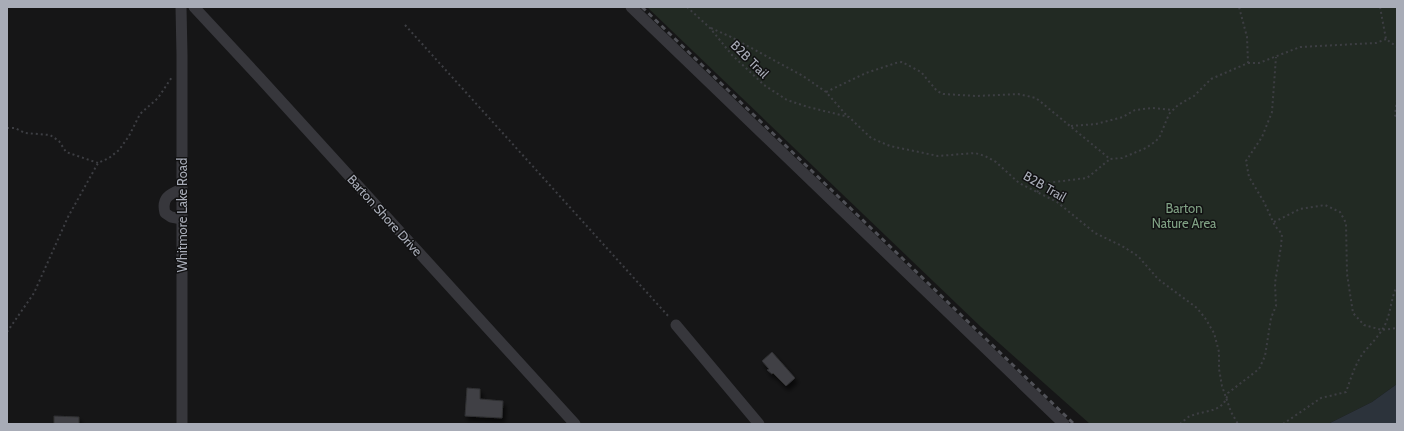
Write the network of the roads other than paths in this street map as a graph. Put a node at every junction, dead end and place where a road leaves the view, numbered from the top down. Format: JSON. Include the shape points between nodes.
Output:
{"nodes":[{"id":1,"x":181,"y":7,"type":"edge"},
{"id":2,"x":194,"y":7,"type":"edge"},
{"id":3,"x":631,"y":7,"type":"edge"},
{"id":4,"x":182,"y":189,"type":"junction"},
{"id":5,"x":182,"y":219,"type":"junction"},
{"id":6,"x":676,"y":326,"type":"road end"},
{"id":7,"x":182,"y":424,"type":"edge"},
{"id":8,"x":575,"y":424,"type":"edge"},
{"id":9,"x":759,"y":424,"type":"edge"},
{"id":10,"x":1064,"y":424,"type":"edge"}],
"edges":[{"from":1,"to":4,"type":"street","name":"Whitmore Lake Road"},
{"from":2,"to":8,"type":"street","name":"Barton Shore Drive"},
{"from":3,"to":10,"type":"street"},
{"from":4,"to":5,"type":"street","name":"Whitmore Lake Road"},
{"from":4,"to":5,"type":"street","via":[[168,195],[164,204],[165,213]]},
{"from":5,"to":7,"type":"street","name":"Whitmore Lake Road"},
{"from":6,"to":9,"type":"street"}]}
